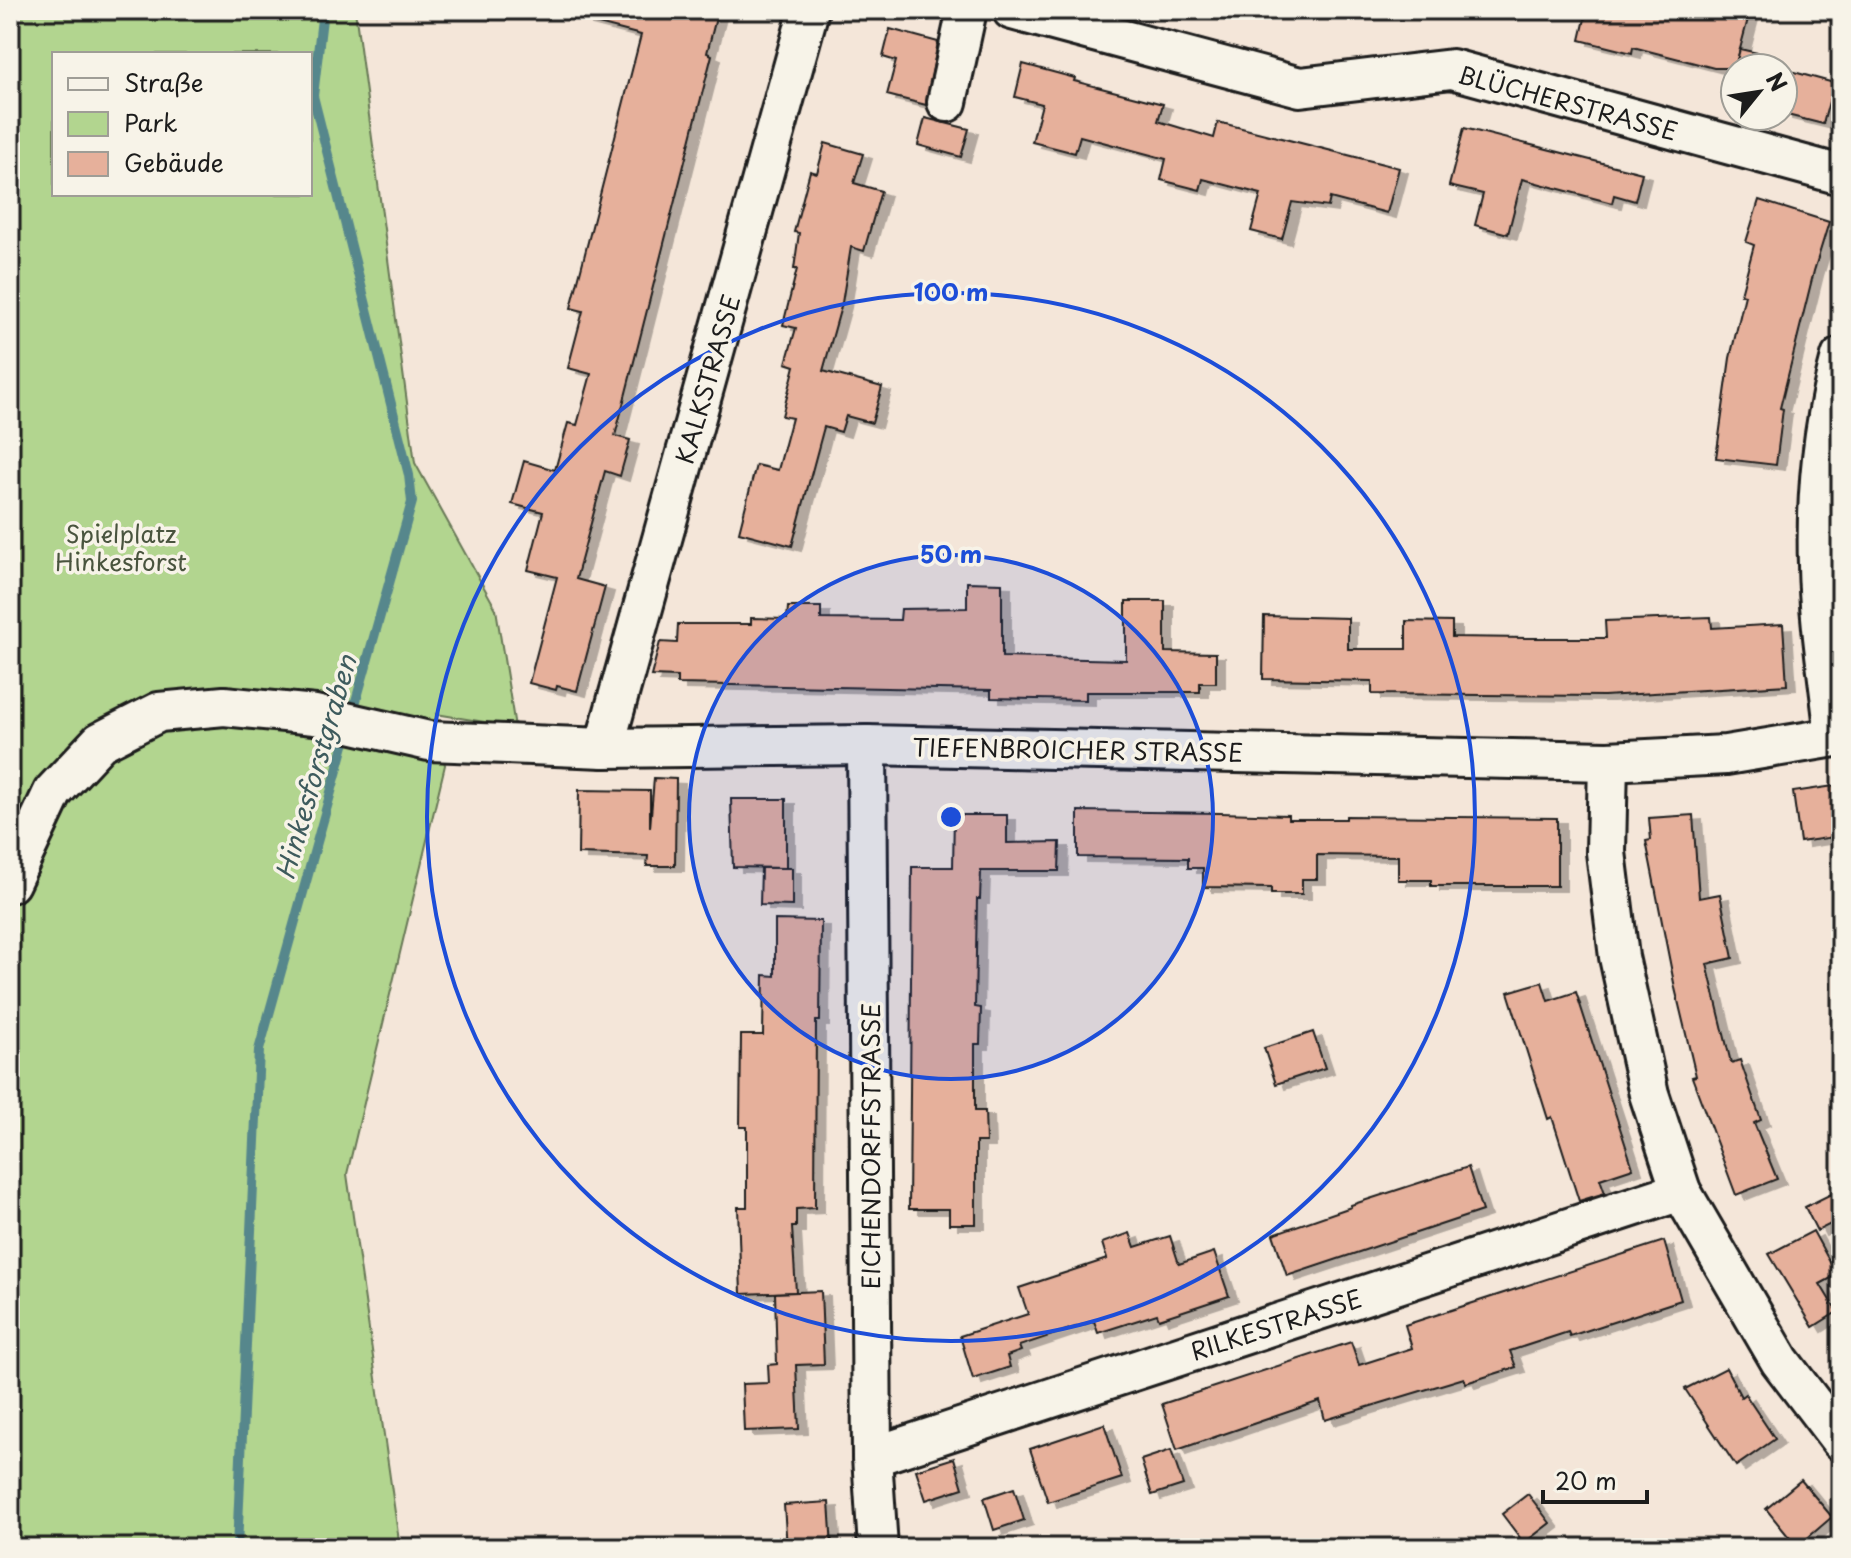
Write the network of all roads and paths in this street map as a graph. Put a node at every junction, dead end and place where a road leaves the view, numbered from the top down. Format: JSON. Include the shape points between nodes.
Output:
{"nodes":[{"id":1,"x":809,"y":10,"type":"edge"},
{"id":2,"x":967,"y":10,"type":"edge"},
{"id":3,"x":1012,"y":10,"type":"edge"},
{"id":4,"x":947,"y":102,"type":"dead end"},
{"id":5,"x":1841,"y":175,"type":"edge"},
{"id":6,"x":1841,"y":357,"type":"edge"},
{"id":7,"x":1838,"y":736,"type":"edge"},
{"id":8,"x":867,"y":745,"type":"junction"},
{"id":9,"x":604,"y":748,"type":"junction"},
{"id":10,"x":1608,"y":761,"type":"junction"},
{"id":11,"x":10,"y":883,"type":"edge"},
{"id":12,"x":1681,"y":1191,"type":"junction"},
{"id":13,"x":1841,"y":1441,"type":"edge"},
{"id":14,"x":872,"y":1457,"type":"junction"},
{"id":15,"x":878,"y":1548,"type":"edge"}],
"edges":[{"from":1,"to":9,"type":"street","name":"KALKSTRASSE"},
{"from":2,"to":4,"type":"street"},
{"from":3,"to":5,"type":"street","name":"BLÜCHERSTRASSE","via":[[1300,87],[1452,69]]},
{"from":6,"to":7,"type":"street","via":[[1821,471],[1818,566]]},
{"from":7,"to":10,"type":"street","name":"TIEFENBROICHER STRASSE","via":[[1726,755]]},
{"from":8,"to":9,"type":"street","name":"TIEFENBROICHER STRASSE"},
{"from":8,"to":10,"type":"street","name":"TIEFENBROICHER STRASSE"},
{"from":8,"to":14,"type":"street","name":"EICHENDORFFSTRASSE"},
{"from":9,"to":11,"type":"street","name":"TIEFENBROICHER STRASSE","via":[[429,741],[315,715],[224,706],[159,712],[100,742],[53,792]]},
{"from":10,"to":12,"type":"street","via":[[1606,852],[1619,957],[1649,1094]]},
{"from":12,"to":13,"type":"street","via":[[1780,1361]]},
{"from":12,"to":14,"type":"street","name":"RILKESTRASSE"},
{"from":14,"to":15,"type":"street","name":"EICHENDORFFSTRASSE"}]}
